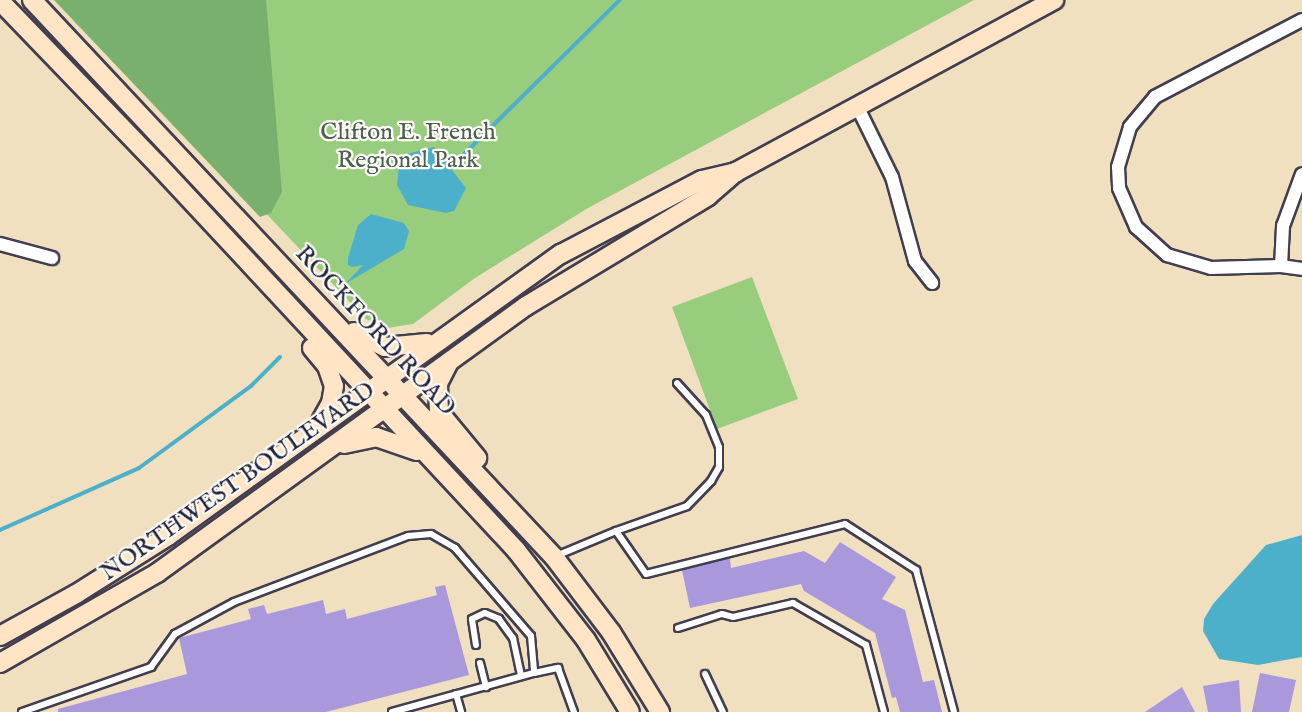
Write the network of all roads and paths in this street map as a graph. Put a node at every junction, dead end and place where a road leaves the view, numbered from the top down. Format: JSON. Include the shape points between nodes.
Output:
{"nodes":[{"id":1,"x":32,"y":0,"type":"edge"},
{"id":2,"x":1054,"y":0,"type":"edge"},
{"id":3,"x":0,"y":1,"type":"edge"},
{"id":4,"x":1302,"y":20,"type":"edge"},
{"id":5,"x":857,"y":106,"type":"junction"},
{"id":6,"x":736,"y":172,"type":"junction"},
{"id":7,"x":1302,"y":174,"type":"edge"},
{"id":8,"x":0,"y":244,"type":"edge"},
{"id":9,"x":52,"y":258,"type":"dead end"},
{"id":10,"x":1281,"y":266,"type":"junction"},
{"id":11,"x":1302,"y":269,"type":"edge"},
{"id":12,"x":932,"y":283,"type":"dead end"},
{"id":13,"x":276,"y":293,"type":"junction"},
{"id":14,"x":335,"y":322,"type":"junction"},
{"id":15,"x":437,"y":340,"type":"junction"},
{"id":16,"x":454,"y":357,"type":"junction"},
{"id":17,"x":387,"y":377,"type":"junction"},
{"id":18,"x":677,"y":383,"type":"dead end"},
{"id":19,"x":367,"y":391,"type":"junction"},
{"id":20,"x":403,"y":395,"type":"junction"},
{"id":21,"x":384,"y":408,"type":"junction"},
{"id":22,"x":316,"y":428,"type":"junction"},
{"id":23,"x":323,"y":453,"type":"junction"},
{"id":24,"x":438,"y":466,"type":"junction"},
{"id":25,"x":505,"y":505,"type":"junction"},
{"id":26,"x":615,"y":531,"type":"junction"},
{"id":27,"x":554,"y":557,"type":"junction"},
{"id":28,"x":678,"y":628,"type":"dead end"},
{"id":29,"x":0,"y":636,"type":"edge"},
{"id":30,"x":476,"y":645,"type":"dead end"},
{"id":31,"x":0,"y":663,"type":"edge"},
{"id":32,"x":480,"y":663,"type":"dead end"},
{"id":33,"x":534,"y":674,"type":"junction"},
{"id":34,"x":705,"y":674,"type":"dead end"},
{"id":35,"x":521,"y":676,"type":"junction"},
{"id":36,"x":486,"y":687,"type":"junction"},
{"id":37,"x":456,"y":694,"type":"junction"},
{"id":38,"x":22,"y":712,"type":"edge"},
{"id":39,"x":392,"y":712,"type":"edge"},
{"id":40,"x":461,"y":712,"type":"edge"},
{"id":41,"x":574,"y":712,"type":"edge"},
{"id":42,"x":630,"y":712,"type":"edge"},
{"id":43,"x":660,"y":712,"type":"edge"},
{"id":44,"x":723,"y":712,"type":"edge"},
{"id":45,"x":884,"y":712,"type":"edge"},
{"id":46,"x":954,"y":712,"type":"edge"}],
"edges":[{"from":1,"to":14,"type":"main road","name":"ROCKFORD ROAD"},
{"from":2,"to":5,"type":"main road","name":"NORTHWEST BOULEVARD"},
{"from":3,"to":13,"type":"main road","name":"ROCKFORD ROAD"},
{"from":4,"to":10,"type":"street","via":[[1155,97],[1130,128],[1118,166],[1119,188],[1136,227],[1167,255],[1210,268]]},
{"from":5,"to":6,"type":"main road","name":"NORTHWEST BOULEVARD"},
{"from":5,"to":12,"type":"street","via":[[892,177],[915,261]]},
{"from":6,"to":15,"type":"main road","name":"NORTHWEST BOULEVARD","via":[[702,180],[590,238]]},
{"from":6,"to":16,"type":"main road","name":"NORTHWEST BOULEVARD","via":[[724,186],[553,288]]},
{"from":7,"to":10,"type":"street","via":[[1283,226]]},
{"from":8,"to":9,"type":"street"},
{"from":10,"to":11,"type":"street"},
{"from":13,"to":19,"type":"main road","name":"ROCKFORD ROAD"},
{"from":13,"to":22,"type":"main road","via":[[280,312],[332,377],[331,403]]},
{"from":14,"to":15,"type":"main road","via":[[385,347],[409,348]]},
{"from":14,"to":17,"type":"main road","name":"ROCKFORD ROAD"},
{"from":15,"to":17,"type":"main road","name":"NORTHWEST BOULEVARD"},
{"from":16,"to":20,"type":"main road","name":"NORTHWEST BOULEVARD"},
{"from":16,"to":25,"type":"main road","via":[[438,384],[439,412],[501,486]]},
{"from":17,"to":19,"type":"main road","name":"NORTHWEST BOULEVARD"},
{"from":17,"to":20,"type":"main road","name":"ROCKFORD ROAD"},
{"from":18,"to":26,"type":"lane","via":[[706,415],[719,447],[718,467],[711,481],[687,506]]},
{"from":19,"to":21,"type":"main road","name":"ROCKFORD ROAD"},
{"from":19,"to":22,"type":"main road","name":"NORTHWEST BOULEVARD"},
{"from":20,"to":21,"type":"main road","name":"NORTHWEST BOULEVARD"},
{"from":20,"to":25,"type":"main road","name":"ROCKFORD ROAD"},
{"from":21,"to":23,"type":"main road","name":"NORTHWEST BOULEVARD"},
{"from":21,"to":24,"type":"main road","name":"ROCKFORD ROAD"},
{"from":22,"to":29,"type":"main road","name":"NORTHWEST BOULEVARD","via":[[149,548]]},
{"from":23,"to":24,"type":"main road","via":[[356,439],[382,437],[410,447]]},
{"from":23,"to":31,"type":"main road","name":"NORTHWEST BOULEVARD","via":[[157,573]]},
{"from":24,"to":42,"type":"main road","name":"ROCKFORD ROAD","via":[[541,580],[597,656]]},
{"from":25,"to":27,"type":"main road","name":"ROCKFORD ROAD"},
{"from":26,"to":27,"type":"lane"},
{"from":26,"to":46,"type":"lane","via":[[646,574],[845,524],[915,570]]},
{"from":27,"to":43,"type":"main road","name":"ROCKFORD ROAD","via":[[611,632]]},
{"from":28,"to":45,"type":"lane","via":[[722,614],[733,617],[793,603],[866,645]]},
{"from":30,"to":35,"type":"lane","via":[[472,619],[485,613],[500,619],[513,638]]},
{"from":32,"to":36,"type":"lane"},
{"from":33,"to":35,"type":"lane"},
{"from":33,"to":38,"type":"lane","via":[[531,636],[455,548],[431,534],[408,536],[234,602],[175,633],[151,667]]},
{"from":33,"to":41,"type":"lane","via":[[558,668]]},
{"from":34,"to":44,"type":"lane"},
{"from":35,"to":36,"type":"lane"},
{"from":36,"to":37,"type":"lane"},
{"from":37,"to":39,"type":"lane"},
{"from":37,"to":40,"type":"lane"}]}
